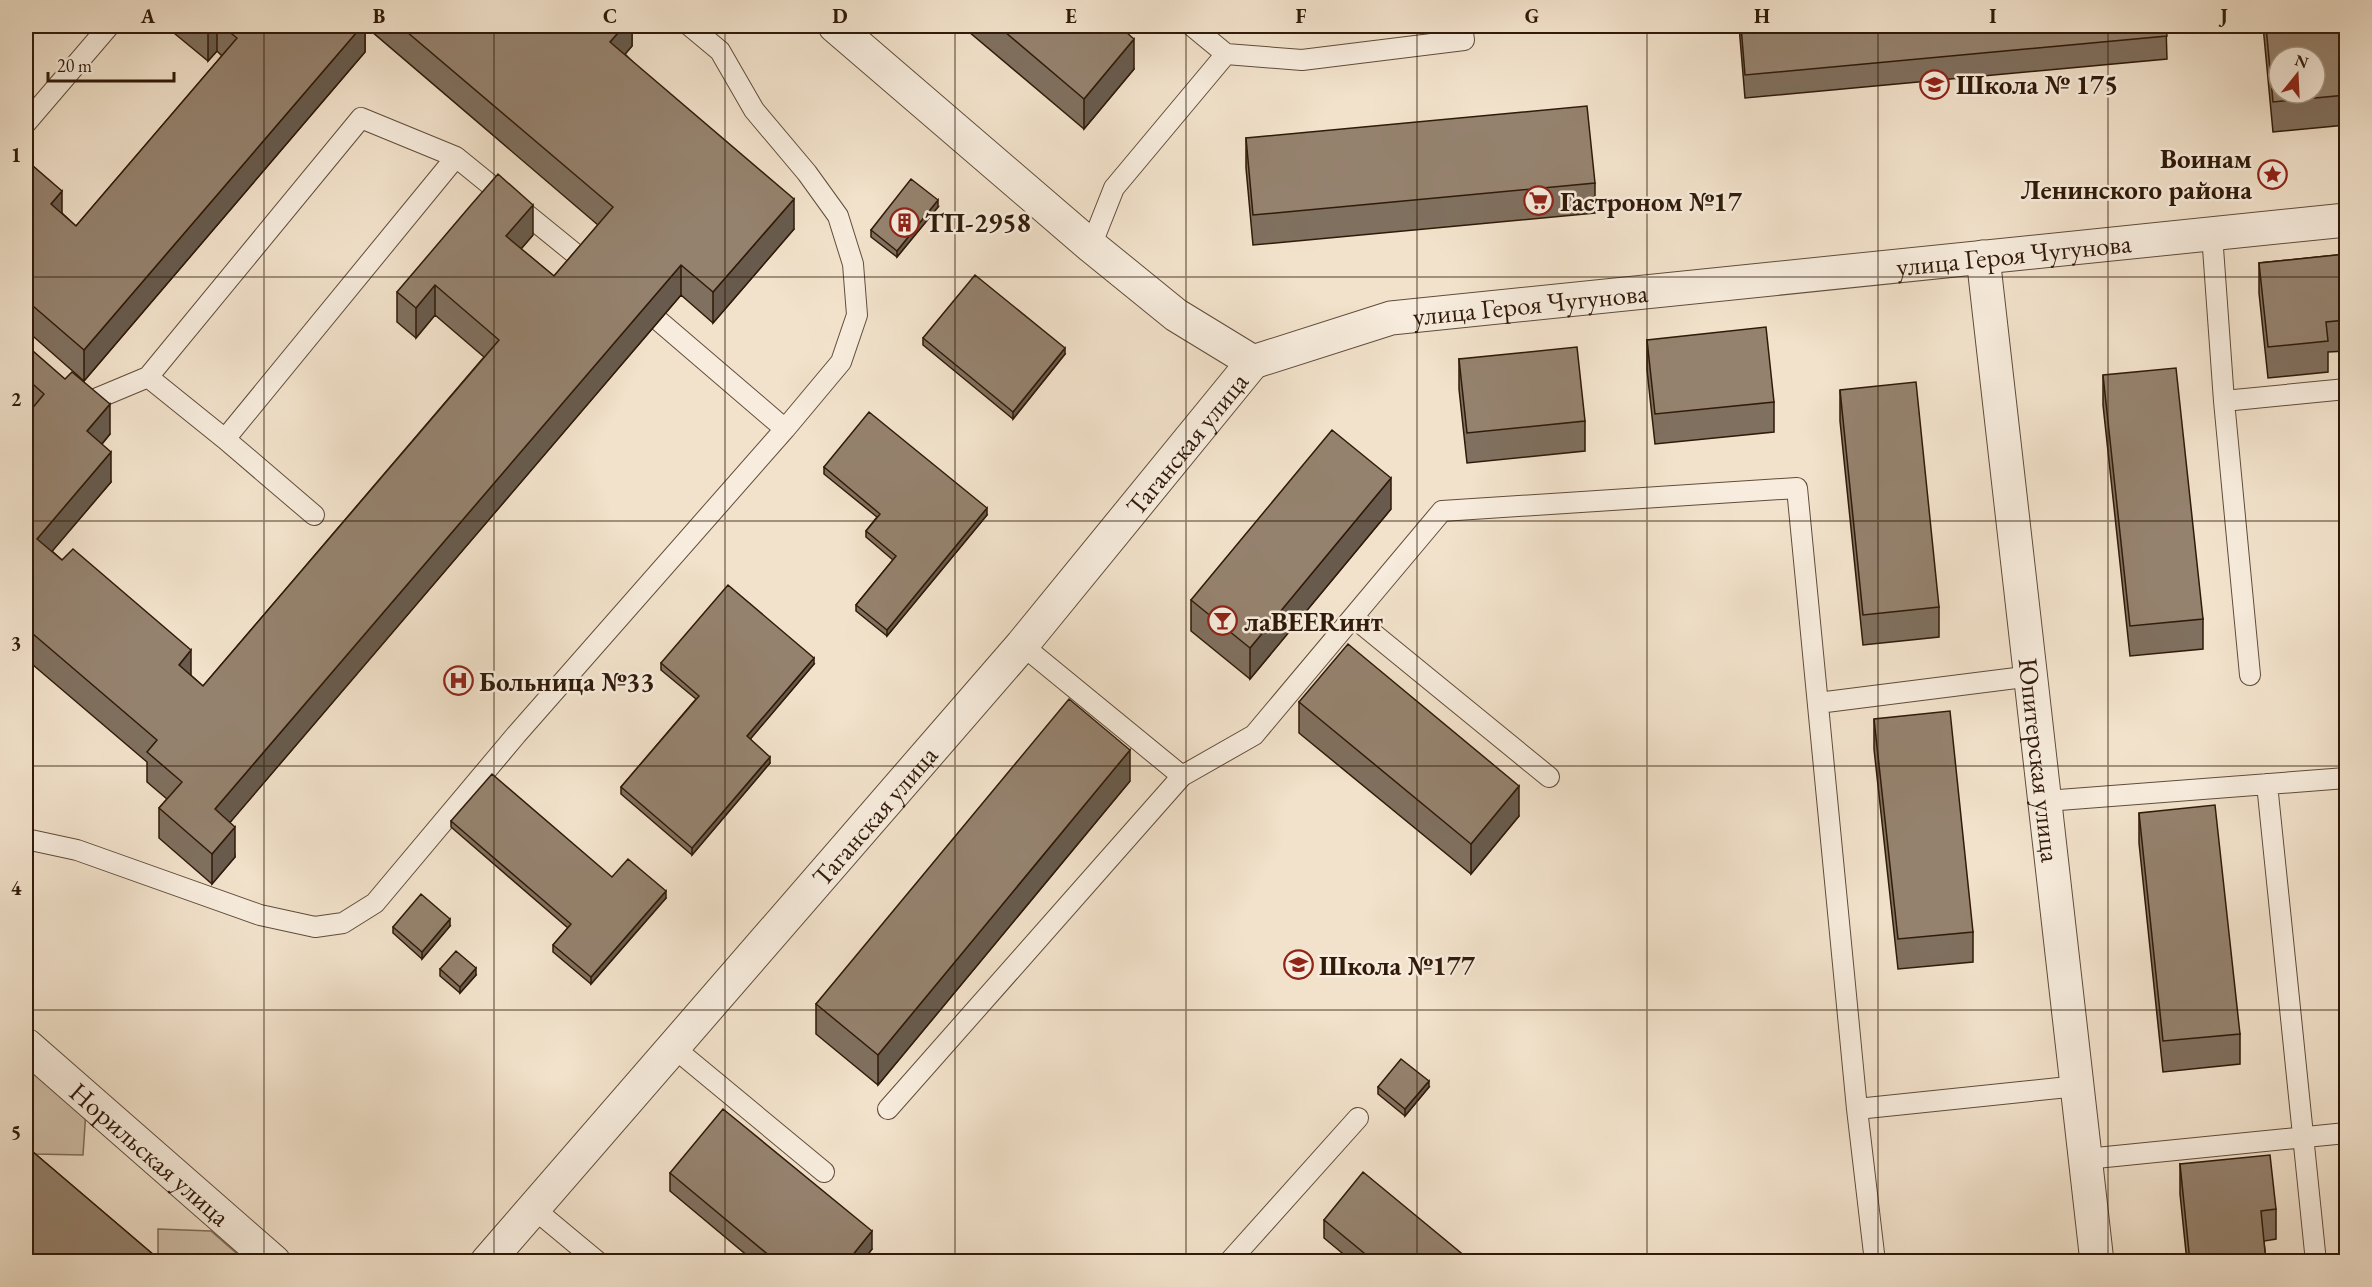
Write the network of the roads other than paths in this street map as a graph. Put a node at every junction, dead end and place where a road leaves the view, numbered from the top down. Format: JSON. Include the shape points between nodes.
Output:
{"nodes":[{"id":1,"x":109,"y":26,"type":"edge"},
{"id":2,"x":690,"y":26,"type":"edge"},
{"id":3,"x":835,"y":26,"type":"edge"},
{"id":4,"x":1192,"y":26,"type":"edge"},
{"id":5,"x":1462,"y":26,"type":"edge"},
{"id":6,"x":1226,"y":54,"type":"junction"},
{"id":7,"x":26,"y":123,"type":"edge"},
{"id":8,"x":456,"y":157,"type":"junction"},
{"id":9,"x":2346,"y":220,"type":"edge"},
{"id":10,"x":2212,"y":234,"type":"junction"},
{"id":11,"x":1091,"y":246,"type":"junction"},
{"id":12,"x":1983,"y":258,"type":"junction"},
{"id":13,"x":589,"y":265,"type":"edge"},
{"id":14,"x":659,"y":321,"type":"edge"},
{"id":15,"x":1253,"y":362,"type":"junction"},
{"id":16,"x":148,"y":377,"type":"junction"},
{"id":17,"x":2346,"y":389,"type":"edge"},
{"id":18,"x":93,"y":400,"type":"edge"},
{"id":19,"x":2224,"y":401,"type":"junction"},
{"id":20,"x":785,"y":429,"type":"junction"},
{"id":21,"x":225,"y":439,"type":"junction"},
{"id":22,"x":314,"y":515,"type":"dead end"},
{"id":23,"x":1353,"y":617,"type":"junction"},
{"id":24,"x":1022,"y":645,"type":"junction"},
{"id":25,"x":2250,"y":675,"type":"dead end"},
{"id":26,"x":2032,"y":676,"type":"junction"},
{"id":27,"x":1818,"y":702,"type":"junction"},
{"id":28,"x":1182,"y":776,"type":"junction"},
{"id":29,"x":1549,"y":777,"type":"dead end"},
{"id":30,"x":2346,"y":778,"type":"edge"},
{"id":31,"x":2267,"y":784,"type":"junction"},
{"id":32,"x":2046,"y":801,"type":"junction"},
{"id":33,"x":26,"y":839,"type":"edge"},
{"id":34,"x":26,"y":1045,"type":"edge"},
{"id":35,"x":673,"y":1047,"type":"junction"},
{"id":36,"x":2078,"y":1086,"type":"junction"},
{"id":37,"x":888,"y":1109,"type":"dead end"},
{"id":38,"x":1857,"y":1109,"type":"junction"},
{"id":39,"x":1358,"y":1118,"type":"dead end"},
{"id":40,"x":2346,"y":1133,"type":"edge"},
{"id":41,"x":2304,"y":1137,"type":"junction"},
{"id":42,"x":2086,"y":1159,"type":"junction"},
{"id":43,"x":824,"y":1172,"type":"dead end"},
{"id":44,"x":533,"y":1208,"type":"junction"},
{"id":45,"x":274,"y":1262,"type":"edge"},
{"id":46,"x":487,"y":1262,"type":"edge"},
{"id":47,"x":598,"y":1262,"type":"edge"},
{"id":48,"x":1229,"y":1262,"type":"edge"},
{"id":49,"x":1875,"y":1262,"type":"edge"},
{"id":50,"x":2097,"y":1262,"type":"edge"},
{"id":51,"x":2316,"y":1262,"type":"edge"}],
"edges":[{"from":1,"to":7,"type":"lane"},
{"from":2,"to":20,"type":"lane","via":[[720,51],[754,110],[837,216],[853,264],[856,315],[841,362]]},
{"from":3,"to":11,"type":"street"},
{"from":4,"to":6,"type":"lane"},
{"from":5,"to":6,"type":"lane","via":[[1464,40],[1302,60]]},
{"from":6,"to":11,"type":"lane","via":[[1114,188]]},
{"from":8,"to":13,"type":"lane"},
{"from":8,"to":16,"type":"lane","via":[[361,118]]},
{"from":8,"to":21,"type":"lane"},
{"from":9,"to":10,"type":"street","name":"улица Героя Чугунова"},
{"from":10,"to":12,"type":"street","name":"улица Героя Чугунова"},
{"from":10,"to":19,"type":"lane"},
{"from":11,"to":15,"type":"street","via":[[1176,315]]},
{"from":12,"to":15,"type":"street","name":"улица Героя Чугунова","via":[[1391,318]]},
{"from":12,"to":26,"type":"street","name":"Юпитерская улица"},
{"from":14,"to":20,"type":"lane"},
{"from":15,"to":24,"type":"street","name":"Таганская улица"},
{"from":16,"to":18,"type":"lane"},
{"from":16,"to":21,"type":"lane"},
{"from":17,"to":19,"type":"lane"},
{"from":19,"to":25,"type":"lane"},
{"from":20,"to":33,"type":"lane","via":[[516,735],[375,903],[343,923],[315,927],[260,915],[77,850]]},
{"from":21,"to":22,"type":"lane"},
{"from":23,"to":27,"type":"lane","via":[[1442,511],[1797,488]]},
{"from":23,"to":28,"type":"lane","via":[[1254,735]]},
{"from":23,"to":29,"type":"lane"},
{"from":24,"to":28,"type":"lane"},
{"from":24,"to":35,"type":"street","name":"Таганская улица"},
{"from":26,"to":27,"type":"lane"},
{"from":26,"to":32,"type":"street","name":"Юпитерская улица"},
{"from":27,"to":38,"type":"lane"},
{"from":28,"to":37,"type":"lane"},
{"from":30,"to":31,"type":"lane"},
{"from":31,"to":32,"type":"lane"},
{"from":31,"to":41,"type":"lane"},
{"from":32,"to":36,"type":"street","name":"Юпитерская улица"},
{"from":34,"to":45,"type":"street","name":"Норильская улица"},
{"from":35,"to":43,"type":"lane"},
{"from":35,"to":44,"type":"street","name":"Таганская улица"},
{"from":36,"to":38,"type":"lane"},
{"from":36,"to":42,"type":"street","name":"Юпитерская улица"},
{"from":38,"to":49,"type":"lane"},
{"from":39,"to":48,"type":"lane"},
{"from":40,"to":41,"type":"lane"},
{"from":41,"to":42,"type":"lane"},
{"from":41,"to":51,"type":"lane"},
{"from":42,"to":50,"type":"street","name":"Юпитерская улица"},
{"from":44,"to":46,"type":"street","name":"Таганская улица"},
{"from":44,"to":47,"type":"lane"}]}
